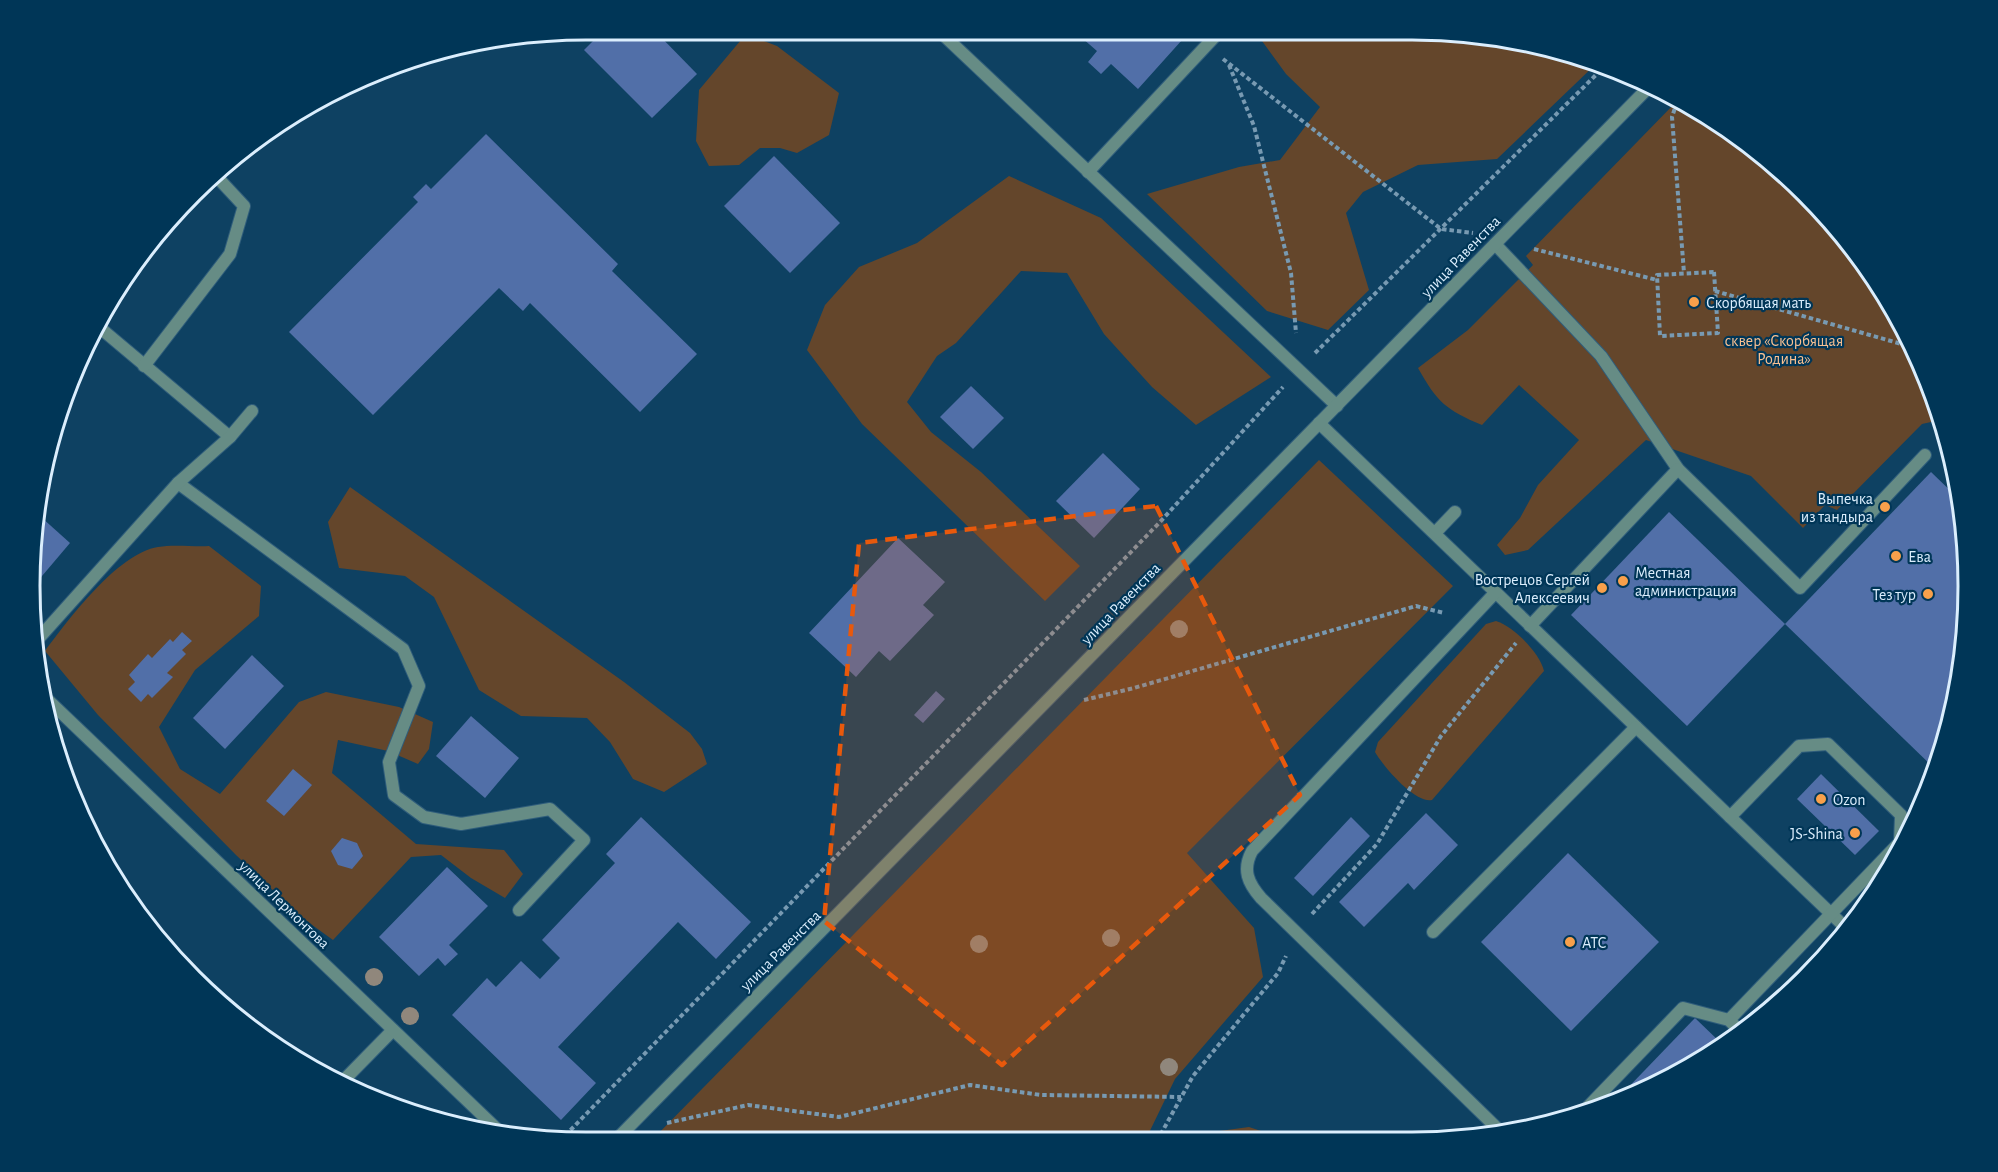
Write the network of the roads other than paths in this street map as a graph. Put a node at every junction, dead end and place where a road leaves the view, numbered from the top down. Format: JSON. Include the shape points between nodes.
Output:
{"nodes":[{"id":1,"x":949,"y":40,"type":"edge"},
{"id":2,"x":1212,"y":40,"type":"edge"},
{"id":3,"x":1644,"y":93,"type":"edge"},
{"id":4,"x":1088,"y":172,"type":"junction"},
{"id":5,"x":221,"y":180,"type":"edge"},
{"id":6,"x":1498,"y":240,"type":"junction"},
{"id":7,"x":104,"y":331,"type":"edge"},
{"id":8,"x":144,"y":366,"type":"junction"},
{"id":9,"x":1337,"y":406,"type":"junction"},
{"id":10,"x":252,"y":411,"type":"dead end"},
{"id":11,"x":1319,"y":423,"type":"junction"},
{"id":12,"x":230,"y":437,"type":"junction"},
{"id":13,"x":1925,"y":455,"type":"dead end"},
{"id":14,"x":1678,"y":469,"type":"junction"},
{"id":15,"x":178,"y":483,"type":"junction"},
{"id":16,"x":1455,"y":512,"type":"dead end"},
{"id":17,"x":1435,"y":533,"type":"junction"},
{"id":18,"x":1495,"y":593,"type":"junction"},
{"id":19,"x":1530,"y":626,"type":"junction"},
{"id":20,"x":43,"y":634,"type":"edge"},
{"id":21,"x":55,"y":710,"type":"edge"},
{"id":22,"x":1636,"y":727,"type":"junction"},
{"id":23,"x":1730,"y":817,"type":"junction"},
{"id":24,"x":1901,"y":828,"type":"edge"},
{"id":25,"x":1885,"y":858,"type":"edge"},
{"id":26,"x":519,"y":910,"type":"dead end"},
{"id":27,"x":1831,"y":913,"type":"junction"},
{"id":28,"x":1841,"y":923,"type":"edge"},
{"id":29,"x":1433,"y":932,"type":"dead end"},
{"id":30,"x":1729,"y":1020,"type":"junction"},
{"id":31,"x":1735,"y":1026,"type":"edge"},
{"id":32,"x":393,"y":1030,"type":"junction"},
{"id":33,"x":348,"y":1076,"type":"edge"},
{"id":34,"x":1596,"y":1100,"type":"edge"},
{"id":35,"x":490,"y":1123,"type":"edge"},
{"id":36,"x":1494,"y":1125,"type":"edge"},
{"id":37,"x":624,"y":1132,"type":"edge"}],
"edges":[{"from":1,"to":4,"type":"street"},
{"from":2,"to":4,"type":"street"},
{"from":3,"to":6,"type":"street","name":"улица Равенства"},
{"from":4,"to":9,"type":"street"},
{"from":5,"to":8,"type":"street","via":[[244,206],[230,254]]},
{"from":6,"to":9,"type":"street","name":"улица Равенства"},
{"from":6,"to":14,"type":"street","via":[[1601,356]]},
{"from":7,"to":8,"type":"street"},
{"from":8,"to":12,"type":"street"},
{"from":9,"to":11,"type":"street","name":"улица Равенства"},
{"from":10,"to":12,"type":"street"},
{"from":11,"to":17,"type":"street"},
{"from":11,"to":37,"type":"street","name":"улица Равенства"},
{"from":12,"to":15,"type":"street"},
{"from":13,"to":14,"type":"street","via":[[1800,588]]},
{"from":14,"to":19,"type":"street"},
{"from":15,"to":20,"type":"street"},
{"from":15,"to":26,"type":"street","via":[[403,649],[419,686],[389,762],[394,795],[424,817],[461,824],[550,809],[584,840]]},
{"from":16,"to":17,"type":"street"},
{"from":17,"to":18,"type":"street"},
{"from":18,"to":19,"type":"street"},
{"from":18,"to":36,"type":"street","via":[[1252,851],[1246,862],[1252,887]]},
{"from":19,"to":22,"type":"street"},
{"from":21,"to":32,"type":"street","name":"улица Лермонтова"},
{"from":22,"to":23,"type":"street"},
{"from":22,"to":29,"type":"street"},
{"from":23,"to":24,"type":"street","via":[[1799,746],[1828,744],[1901,815]]},
{"from":23,"to":27,"type":"street"},
{"from":25,"to":27,"type":"street"},
{"from":27,"to":28,"type":"street"},
{"from":27,"to":30,"type":"street"},
{"from":30,"to":31,"type":"street"},
{"from":30,"to":34,"type":"street","via":[[1683,1008]]},
{"from":32,"to":33,"type":"street"},
{"from":32,"to":35,"type":"street","name":"улица Лермонтова"}]}
